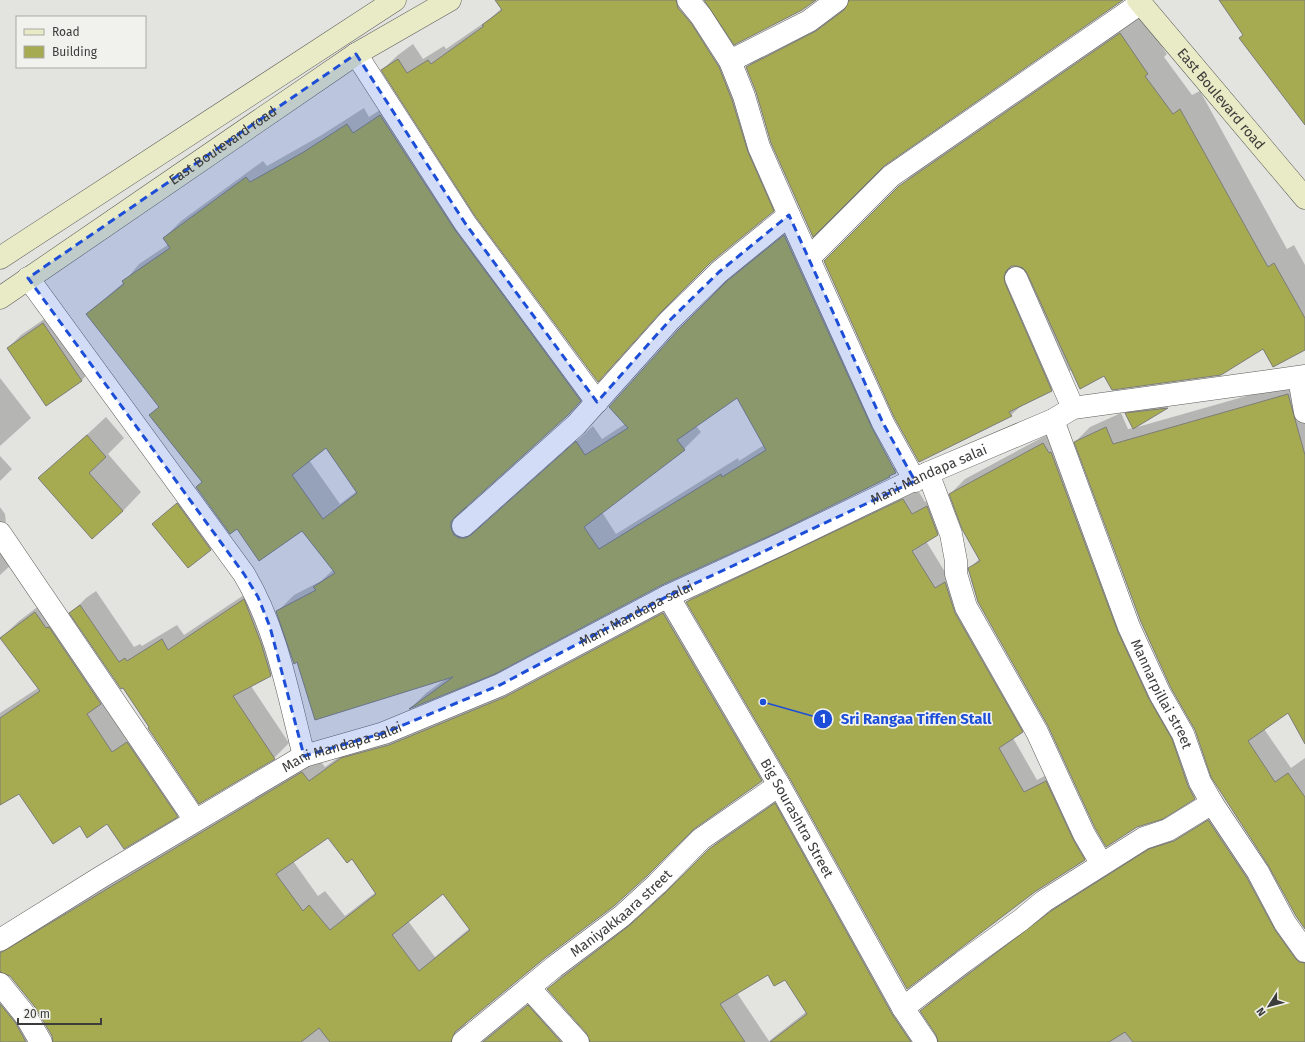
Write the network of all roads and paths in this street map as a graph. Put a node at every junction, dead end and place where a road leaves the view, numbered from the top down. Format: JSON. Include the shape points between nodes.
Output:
{"nodes":[{"id":1,"x":395,"y":0,"type":"edge"},
{"id":2,"x":450,"y":0,"type":"edge"},
{"id":3,"x":688,"y":0,"type":"edge"},
{"id":4,"x":837,"y":0,"type":"edge"},
{"id":5,"x":1139,"y":2,"type":"edge"},
{"id":6,"x":356,"y":54,"type":"junction"},
{"id":7,"x":730,"y":61,"type":"junction"},
{"id":8,"x":1305,"y":198,"type":"edge"},
{"id":9,"x":788,"y":215,"type":"junction"},
{"id":10,"x":0,"y":258,"type":"edge"},
{"id":11,"x":809,"y":258,"type":"junction"},
{"id":12,"x":28,"y":278,"type":"junction"},
{"id":13,"x":1016,"y":278,"type":"dead end"},
{"id":14,"x":0,"y":298,"type":"edge"},
{"id":15,"x":1302,"y":377,"type":"edge"},
{"id":16,"x":597,"y":402,"type":"junction"},
{"id":17,"x":1073,"y":408,"type":"junction"},
{"id":18,"x":1305,"y":412,"type":"edge"},
{"id":19,"x":1052,"y":420,"type":"junction"},
{"id":20,"x":921,"y":477,"type":"junction"},
{"id":21,"x":463,"y":526,"type":"dead end"},
{"id":22,"x":0,"y":533,"type":"edge"},
{"id":23,"x":668,"y":596,"type":"junction"},
{"id":24,"x":304,"y":756,"type":"junction"},
{"id":25,"x":779,"y":785,"type":"junction"},
{"id":26,"x":1212,"y":803,"type":"junction"},
{"id":27,"x":195,"y":820,"type":"junction"},
{"id":28,"x":1101,"y":863,"type":"junction"},
{"id":29,"x":0,"y":940,"type":"edge"},
{"id":30,"x":1305,"y":951,"type":"edge"},
{"id":31,"x":0,"y":984,"type":"edge"},
{"id":32,"x":529,"y":988,"type":"junction"},
{"id":33,"x":902,"y":1008,"type":"junction"},
{"id":34,"x":41,"y":1042,"type":"edge"},
{"id":35,"x":463,"y":1042,"type":"edge"},
{"id":36,"x":578,"y":1042,"type":"edge"},
{"id":37,"x":926,"y":1042,"type":"edge"}],
"edges":[{"from":1,"to":10,"type":"main road"},
{"from":2,"to":6,"type":"main road","name":"East Boulevard road"},
{"from":3,"to":7,"type":"street"},
{"from":4,"to":7,"type":"street","via":[[809,21]]},
{"from":5,"to":8,"type":"main road","name":"East Boulevard road"},
{"from":5,"to":11,"type":"street","via":[[891,176]]},
{"from":6,"to":12,"type":"main road","name":"East Boulevard road"},
{"from":6,"to":16,"type":"street","via":[[465,223]]},
{"from":7,"to":9,"type":"street","via":[[744,96],[759,147]]},
{"from":9,"to":11,"type":"street"},
{"from":9,"to":16,"type":"street","via":[[719,272],[622,371]]},
{"from":11,"to":20,"type":"street","via":[[883,423]]},
{"from":12,"to":14,"type":"main road","name":"East Boulevard road"},
{"from":12,"to":24,"type":"street","via":[[244,574],[258,597],[270,627]]},
{"from":13,"to":17,"type":"street"},
{"from":15,"to":17,"type":"street","name":"Mani Mandapa salai"},
{"from":15,"to":18,"type":"street"},
{"from":16,"to":21,"type":"street"},
{"from":17,"to":19,"type":"street","name":"Mani Mandapa salai"},
{"from":19,"to":20,"type":"street","name":"Mani Mandapa salai"},
{"from":19,"to":26,"type":"street","name":"Mannarpillai street","via":[[1129,627],[1182,734],[1200,782]]},
{"from":20,"to":23,"type":"street","name":"Mani Mandapa salai"},
{"from":20,"to":28,"type":"street","via":[[951,534],[956,574],[966,607],[1037,732],[1084,834]]},
{"from":22,"to":27,"type":"street"},
{"from":23,"to":24,"type":"street","name":"Mani Mandapa salai","via":[[500,685],[384,733]]},
{"from":23,"to":25,"type":"street","name":"Big Sourashtra Street"},
{"from":24,"to":27,"type":"street","name":"Mani Mandapa salai"},
{"from":25,"to":32,"type":"street","name":"Maniyakkaara street","via":[[702,839],[622,916]]},
{"from":25,"to":33,"type":"street","name":"Big Sourashtra Street"},
{"from":26,"to":28,"type":"street","via":[[1168,830],[1144,838]]},
{"from":26,"to":30,"type":"street","name":"Mannarpillai street","via":[[1258,872],[1285,923]]},
{"from":27,"to":29,"type":"street","name":"Mani Mandapa salai"},
{"from":28,"to":33,"type":"street","via":[[1044,901]]},
{"from":31,"to":34,"type":"street","via":[[25,1015]]},
{"from":32,"to":35,"type":"street","name":"Maniyakkaara street"},
{"from":32,"to":36,"type":"street"},
{"from":33,"to":37,"type":"street","name":"Big Sourashtra Street"}]}
